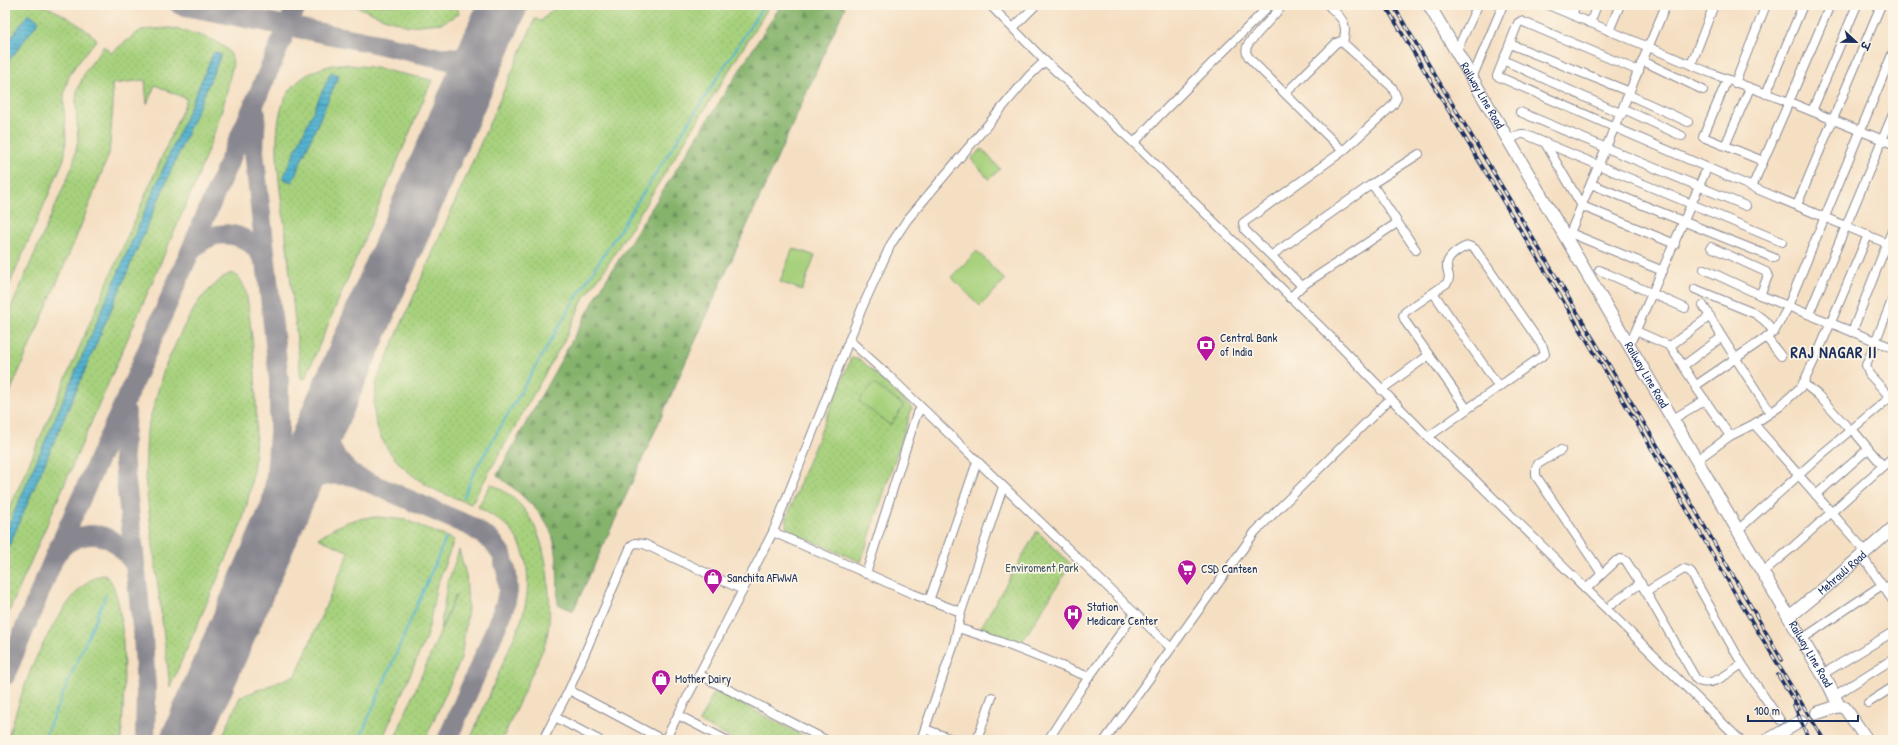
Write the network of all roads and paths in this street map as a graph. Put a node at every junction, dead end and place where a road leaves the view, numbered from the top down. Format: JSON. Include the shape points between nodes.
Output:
{"nodes":[{"id":1,"x":990,"y":5,"type":"edge"},
{"id":2,"x":1036,"y":5,"type":"edge"},
{"id":3,"x":1270,"y":5,"type":"edge"},
{"id":4,"x":1283,"y":5,"type":"edge"},
{"id":5,"x":1328,"y":5,"type":"edge"},
{"id":6,"x":1429,"y":5,"type":"edge"},
{"id":7,"x":1478,"y":5,"type":"edge"},
{"id":8,"x":1503,"y":5,"type":"edge"},
{"id":9,"x":1549,"y":5,"type":"edge"},
{"id":10,"x":1576,"y":5,"type":"edge"},
{"id":11,"x":1597,"y":5,"type":"edge"},
{"id":12,"x":1620,"y":5,"type":"edge"},
{"id":13,"x":1666,"y":5,"type":"edge"},
{"id":14,"x":1714,"y":5,"type":"edge"},
{"id":15,"x":1766,"y":5,"type":"edge"},
{"id":16,"x":1803,"y":5,"type":"edge"},
{"id":17,"x":1830,"y":5,"type":"edge"},
{"id":18,"x":1857,"y":5,"type":"edge"},
{"id":19,"x":1881,"y":5,"type":"edge"},
{"id":20,"x":1572,"y":15,"type":"junction"},
{"id":21,"x":1590,"y":22,"type":"junction"},
{"id":22,"x":1013,"y":28,"type":"junction"},
{"id":23,"x":1609,"y":30,"type":"junction"},
{"id":24,"x":1343,"y":42,"type":"junction"},
{"id":25,"x":1510,"y":44,"type":"junction"},
{"id":26,"x":1648,"y":47,"type":"junction"},
{"id":27,"x":1456,"y":52,"type":"junction"},
{"id":28,"x":1893,"y":52,"type":"edge"},
{"id":29,"x":1503,"y":60,"type":"junction"},
{"id":30,"x":1045,"y":61,"type":"junction"},
{"id":31,"x":1643,"y":61,"type":"junction"},
{"id":32,"x":1691,"y":65,"type":"junction"},
{"id":33,"x":1639,"y":71,"type":"junction"},
{"id":34,"x":1472,"y":78,"type":"junction"},
{"id":35,"x":1731,"y":81,"type":"junction"},
{"id":36,"x":1750,"y":88,"type":"junction"},
{"id":37,"x":1703,"y":90,"type":"dead end"},
{"id":38,"x":1286,"y":93,"type":"junction"},
{"id":39,"x":1630,"y":94,"type":"junction"},
{"id":40,"x":1766,"y":94,"type":"junction"},
{"id":41,"x":1790,"y":102,"type":"junction"},
{"id":42,"x":1812,"y":111,"type":"junction"},
{"id":43,"x":1520,"y":112,"type":"dead end"},
{"id":44,"x":1623,"y":112,"type":"junction"},
{"id":45,"x":1893,"y":114,"type":"edge"},
{"id":46,"x":1833,"y":120,"type":"junction"},
{"id":47,"x":1688,"y":122,"type":"dead end"},
{"id":48,"x":1615,"y":128,"type":"junction"},
{"id":49,"x":1860,"y":131,"type":"junction"},
{"id":50,"x":1682,"y":136,"type":"dead end"},
{"id":51,"x":1508,"y":140,"type":"junction"},
{"id":52,"x":1882,"y":140,"type":"junction"},
{"id":53,"x":1134,"y":143,"type":"junction"},
{"id":54,"x":1545,"y":143,"type":"junction"},
{"id":55,"x":1893,"y":144,"type":"edge"},
{"id":56,"x":1725,"y":146,"type":"junction"},
{"id":57,"x":1607,"y":148,"type":"junction"},
{"id":58,"x":1343,"y":152,"type":"junction"},
{"id":59,"x":1419,"y":154,"type":"dead end"},
{"id":60,"x":1763,"y":161,"type":"junction"},
{"id":61,"x":1599,"y":166,"type":"junction"},
{"id":62,"x":1707,"y":168,"type":"junction"},
{"id":63,"x":1372,"y":184,"type":"junction"},
{"id":64,"x":1591,"y":184,"type":"junction"},
{"id":65,"x":1699,"y":186,"type":"junction"},
{"id":66,"x":1752,"y":187,"type":"junction"},
{"id":67,"x":1691,"y":205,"type":"junction"},
{"id":68,"x":1797,"y":205,"type":"junction"},
{"id":69,"x":1582,"y":206,"type":"junction"},
{"id":70,"x":1746,"y":206,"type":"dead end"},
{"id":71,"x":1824,"y":216,"type":"junction"},
{"id":72,"x":1397,"y":222,"type":"junction"},
{"id":73,"x":1684,"y":223,"type":"junction"},
{"id":74,"x":1847,"y":226,"type":"junction"},
{"id":75,"x":1893,"y":228,"type":"edge"},
{"id":76,"x":1868,"y":235,"type":"junction"},
{"id":77,"x":1569,"y":236,"type":"junction"},
{"id":78,"x":1782,"y":242,"type":"dead end"},
{"id":79,"x":1675,"y":244,"type":"junction"},
{"id":80,"x":1890,"y":244,"type":"edge"},
{"id":81,"x":1711,"y":248,"type":"dead end"},
{"id":82,"x":1416,"y":250,"type":"dead end"},
{"id":83,"x":1272,"y":255,"type":"junction"},
{"id":84,"x":1774,"y":258,"type":"dead end"},
{"id":85,"x":1704,"y":269,"type":"dead end"},
{"id":86,"x":1599,"y":270,"type":"dead end"},
{"id":87,"x":1663,"y":271,"type":"junction"},
{"id":88,"x":1302,"y":286,"type":"junction"},
{"id":89,"x":1695,"y":288,"type":"dead end"},
{"id":90,"x":1434,"y":294,"type":"junction"},
{"id":91,"x":1652,"y":294,"type":"junction"},
{"id":92,"x":1760,"y":295,"type":"junction"},
{"id":93,"x":1290,"y":298,"type":"junction"},
{"id":94,"x":1893,"y":298,"type":"edge"},
{"id":95,"x":1703,"y":304,"type":"dead end"},
{"id":96,"x":1788,"y":306,"type":"junction"},
{"id":97,"x":1685,"y":308,"type":"dead end"},
{"id":98,"x":1809,"y":314,"type":"junction"},
{"id":99,"x":1710,"y":316,"type":"junction"},
{"id":100,"x":1830,"y":323,"type":"junction"},
{"id":101,"x":1636,"y":331,"type":"junction"},
{"id":102,"x":1774,"y":332,"type":"junction"},
{"id":103,"x":1852,"y":332,"type":"junction"},
{"id":104,"x":1722,"y":337,"type":"junction"},
{"id":105,"x":1766,"y":337,"type":"junction"},
{"id":106,"x":849,"y":340,"type":"junction"},
{"id":107,"x":1876,"y":342,"type":"junction"},
{"id":108,"x":1629,"y":346,"type":"junction"},
{"id":109,"x":1670,"y":346,"type":"junction"},
{"id":110,"x":1893,"y":348,"type":"edge"},
{"id":111,"x":1428,"y":355,"type":"junction"},
{"id":112,"x":1781,"y":356,"type":"dead end"},
{"id":113,"x":1735,"y":358,"type":"junction"},
{"id":114,"x":1683,"y":366,"type":"junction"},
{"id":115,"x":1803,"y":383,"type":"junction"},
{"id":116,"x":1696,"y":386,"type":"junction"},
{"id":117,"x":1499,"y":387,"type":"junction"},
{"id":118,"x":1381,"y":390,"type":"junction"},
{"id":119,"x":1892,"y":396,"type":"edge"},
{"id":120,"x":1390,"y":399,"type":"junction"},
{"id":121,"x":1705,"y":400,"type":"junction"},
{"id":122,"x":921,"y":408,"type":"junction"},
{"id":123,"x":1467,"y":409,"type":"junction"},
{"id":124,"x":1770,"y":412,"type":"junction"},
{"id":125,"x":1673,"y":419,"type":"junction"},
{"id":126,"x":1754,"y":424,"type":"junction"},
{"id":127,"x":1851,"y":430,"type":"junction"},
{"id":128,"x":1730,"y":436,"type":"junction"},
{"id":129,"x":1428,"y":437,"type":"junction"},
{"id":130,"x":1868,"y":449,"type":"junction"},
{"id":131,"x":1561,"y":450,"type":"dead end"},
{"id":132,"x":1893,"y":458,"type":"edge"},
{"id":133,"x":1697,"y":460,"type":"junction"},
{"id":134,"x":977,"y":462,"type":"junction"},
{"id":135,"x":1883,"y":466,"type":"junction"},
{"id":136,"x":1799,"y":475,"type":"junction"},
{"id":137,"x":1003,"y":487,"type":"junction"},
{"id":138,"x":1816,"y":495,"type":"junction"},
{"id":139,"x":1831,"y":513,"type":"junction"},
{"id":140,"x":1893,"y":528,"type":"edge"},
{"id":141,"x":1738,"y":530,"type":"junction"},
{"id":142,"x":773,"y":532,"type":"junction"},
{"id":143,"x":1864,"y":554,"type":"junction"},
{"id":144,"x":1763,"y":572,"type":"junction"},
{"id":145,"x":866,"y":574,"type":"junction"},
{"id":146,"x":1602,"y":574,"type":"junction"},
{"id":147,"x":1893,"y":582,"type":"edge"},
{"id":148,"x":1641,"y":583,"type":"junction"},
{"id":149,"x":1883,"y":587,"type":"junction"},
{"id":150,"x":1586,"y":589,"type":"junction"},
{"id":151,"x":743,"y":590,"type":"junction"},
{"id":152,"x":1646,"y":592,"type":"junction"},
{"id":153,"x":929,"y":601,"type":"junction"},
{"id":154,"x":1893,"y":601,"type":"edge"},
{"id":155,"x":1612,"y":604,"type":"dead end"},
{"id":156,"x":961,"y":612,"type":"junction"},
{"id":157,"x":1135,"y":613,"type":"junction"},
{"id":158,"x":1789,"y":617,"type":"junction"},
{"id":159,"x":958,"y":628,"type":"junction"},
{"id":160,"x":1893,"y":632,"type":"edge"},
{"id":161,"x":1802,"y":639,"type":"junction"},
{"id":162,"x":1171,"y":648,"type":"junction"},
{"id":163,"x":1893,"y":659,"type":"edge"},
{"id":164,"x":1742,"y":664,"type":"junction"},
{"id":165,"x":1823,"y":674,"type":"junction"},
{"id":166,"x":700,"y":675,"type":"junction"},
{"id":167,"x":1089,"y":677,"type":"junction"},
{"id":168,"x":1893,"y":687,"type":"edge"},
{"id":169,"x":569,"y":690,"type":"junction"},
{"id":170,"x":992,"y":697,"type":"dead end"},
{"id":171,"x":1837,"y":701,"type":"junction"},
{"id":172,"x":1868,"y":703,"type":"dead end"},
{"id":173,"x":1817,"y":713,"type":"dead end"},
{"id":174,"x":678,"y":715,"type":"junction"},
{"id":175,"x":555,"y":717,"type":"junction"},
{"id":176,"x":1780,"y":720,"type":"dead end"},
{"id":177,"x":1801,"y":721,"type":"dead end"},
{"id":178,"x":925,"y":729,"type":"junction"},
{"id":179,"x":544,"y":740,"type":"edge"},
{"id":180,"x":599,"y":740,"type":"edge"},
{"id":181,"x":664,"y":740,"type":"edge"},
{"id":182,"x":726,"y":740,"type":"edge"},
{"id":183,"x":826,"y":740,"type":"edge"},
{"id":184,"x":921,"y":740,"type":"edge"},
{"id":185,"x":954,"y":740,"type":"edge"},
{"id":186,"x":977,"y":740,"type":"edge"},
{"id":187,"x":1048,"y":740,"type":"edge"},
{"id":188,"x":1105,"y":740,"type":"edge"},
{"id":189,"x":1740,"y":740,"type":"edge"},
{"id":190,"x":1768,"y":740,"type":"edge"},
{"id":191,"x":1867,"y":740,"type":"edge"}],
"edges":[{"from":1,"to":22,"type":"street"},
{"from":2,"to":22,"type":"street"},
{"from":3,"to":53,"type":"street"},
{"from":4,"to":38,"type":"street","via":[[1249,43],[1245,51],[1249,58]]},
{"from":5,"to":24,"type":"street","via":[[1345,23]]},
{"from":6,"to":27,"type":"street","name":"Railway Line Road"},
{"from":7,"to":27,"type":"street"},
{"from":8,"to":34,"type":"street"},
{"from":9,"to":20,"type":"street"},
{"from":10,"to":20,"type":"street"},
{"from":11,"to":21,"type":"street"},
{"from":12,"to":23,"type":"street"},
{"from":13,"to":26,"type":"street"},
{"from":14,"to":32,"type":"street"},
{"from":15,"to":35,"type":"street"},
{"from":16,"to":40,"type":"street"},
{"from":17,"to":41,"type":"street"},
{"from":18,"to":42,"type":"street"},
{"from":19,"to":46,"type":"street"},
{"from":20,"to":21,"type":"street"},
{"from":21,"to":23,"type":"street"},
{"from":22,"to":30,"type":"street"},
{"from":23,"to":26,"type":"street"},
{"from":24,"to":38,"type":"street","via":[[1336,43]]},
{"from":24,"to":58,"type":"street","via":[[1392,86],[1397,98],[1393,105]]},
{"from":25,"to":29,"type":"street"},
{"from":25,"to":33,"type":"street","via":[[1521,21]]},
{"from":25,"to":39,"type":"street"},
{"from":26,"to":31,"type":"street"},
{"from":26,"to":32,"type":"street"},
{"from":27,"to":34,"type":"street","name":"Railway Line Road"},
{"from":28,"to":49,"type":"street"},
{"from":29,"to":44,"type":"street"},
{"from":29,"to":48,"type":"street","via":[[1498,77]]},
{"from":30,"to":53,"type":"street"},
{"from":30,"to":106,"type":"street","via":[[1029,76],[894,237]]},
{"from":31,"to":33,"type":"street"},
{"from":31,"to":37,"type":"street"},
{"from":32,"to":35,"type":"street"},
{"from":33,"to":39,"type":"street"},
{"from":34,"to":51,"type":"street","name":"Railway Line Road"},
{"from":35,"to":36,"type":"street"},
{"from":35,"to":56,"type":"street","via":[[1702,137]]},
{"from":36,"to":40,"type":"street"},
{"from":36,"to":56,"type":"street"},
{"from":38,"to":58,"type":"street"},
{"from":39,"to":44,"type":"street"},
{"from":39,"to":47,"type":"street"},
{"from":40,"to":41,"type":"street"},
{"from":41,"to":42,"type":"street"},
{"from":41,"to":60,"type":"street"},
{"from":42,"to":46,"type":"street"},
{"from":43,"to":57,"type":"street"},
{"from":44,"to":48,"type":"street"},
{"from":44,"to":50,"type":"street"},
{"from":45,"to":52,"type":"street"},
{"from":46,"to":49,"type":"street"},
{"from":46,"to":68,"type":"street"},
{"from":48,"to":57,"type":"street"},
{"from":48,"to":62,"type":"street"},
{"from":49,"to":52,"type":"street"},
{"from":49,"to":71,"type":"street"},
{"from":51,"to":54,"type":"street","via":[[1521,134]]},
{"from":51,"to":77,"type":"street","name":"Railway Line Road"},
{"from":52,"to":55,"type":"street"},
{"from":52,"to":74,"type":"street"},
{"from":53,"to":93,"type":"street"},
{"from":54,"to":61,"type":"street"},
{"from":54,"to":69,"type":"street"},
{"from":56,"to":60,"type":"street"},
{"from":57,"to":61,"type":"street"},
{"from":57,"to":65,"type":"street"},
{"from":58,"to":83,"type":"street","via":[[1243,223],[1245,230]]},
{"from":59,"to":63,"type":"street"},
{"from":60,"to":66,"type":"street"},
{"from":61,"to":64,"type":"street"},
{"from":61,"to":67,"type":"street"},
{"from":62,"to":65,"type":"street"},
{"from":62,"to":66,"type":"street"},
{"from":63,"to":72,"type":"street"},
{"from":63,"to":83,"type":"street"},
{"from":64,"to":69,"type":"street"},
{"from":64,"to":73,"type":"street"},
{"from":65,"to":67,"type":"street"},
{"from":65,"to":70,"type":"street"},
{"from":66,"to":68,"type":"street"},
{"from":67,"to":73,"type":"street"},
{"from":67,"to":78,"type":"street"},
{"from":68,"to":71,"type":"street"},
{"from":69,"to":77,"type":"street"},
{"from":69,"to":79,"type":"street"},
{"from":71,"to":74,"type":"street"},
{"from":71,"to":96,"type":"street"},
{"from":72,"to":82,"type":"street"},
{"from":72,"to":88,"type":"street"},
{"from":73,"to":79,"type":"street"},
{"from":73,"to":84,"type":"street"},
{"from":74,"to":76,"type":"street"},
{"from":74,"to":98,"type":"street"},
{"from":75,"to":80,"type":"street"},
{"from":76,"to":80,"type":"street"},
{"from":76,"to":100,"type":"street"},
{"from":77,"to":87,"type":"street"},
{"from":77,"to":108,"type":"street","name":"Railway Line Road"},
{"from":79,"to":87,"type":"street"},
{"from":80,"to":103,"type":"street"},
{"from":81,"to":92,"type":"street","via":[[1766,272],[1768,276]]},
{"from":83,"to":88,"type":"street"},
{"from":85,"to":92,"type":"street"},
{"from":86,"to":91,"type":"street"},
{"from":87,"to":91,"type":"street"},
{"from":88,"to":93,"type":"street"},
{"from":89,"to":102,"type":"street","via":[[1756,314]]},
{"from":90,"to":111,"type":"street","via":[[1405,312],[1403,316]]},
{"from":90,"to":117,"type":"street"},
{"from":90,"to":117,"type":"street","via":[[1450,280],[1447,266],[1450,258],[1467,246],[1475,249],[1545,352],[1542,358]]},
{"from":91,"to":97,"type":"street"},
{"from":91,"to":101,"type":"street"},
{"from":92,"to":96,"type":"street"},
{"from":93,"to":118,"type":"street"},
{"from":94,"to":107,"type":"street"},
{"from":95,"to":99,"type":"street"},
{"from":96,"to":98,"type":"street"},
{"from":96,"to":102,"type":"street"},
{"from":98,"to":100,"type":"street"},
{"from":99,"to":104,"type":"street"},
{"from":99,"to":109,"type":"street"},
{"from":100,"to":103,"type":"street"},
{"from":100,"to":115,"type":"street"},
{"from":101,"to":108,"type":"street"},
{"from":101,"to":109,"type":"street"},
{"from":102,"to":105,"type":"street"},
{"from":103,"to":107,"type":"street"},
{"from":104,"to":113,"type":"street"},
{"from":104,"to":114,"type":"street"},
{"from":105,"to":112,"type":"street"},
{"from":105,"to":113,"type":"street"},
{"from":106,"to":122,"type":"street"},
{"from":106,"to":142,"type":"street"},
{"from":107,"to":110,"type":"street"},
{"from":107,"to":119,"type":"street","via":[[1866,368]]},
{"from":108,"to":125,"type":"street","name":"Railway Line Road"},
{"from":109,"to":114,"type":"street"},
{"from":111,"to":118,"type":"street"},
{"from":111,"to":123,"type":"street"},
{"from":113,"to":116,"type":"street"},
{"from":113,"to":124,"type":"street"},
{"from":114,"to":116,"type":"street"},
{"from":115,"to":124,"type":"street","via":[[1796,393]]},
{"from":115,"to":127,"type":"street"},
{"from":116,"to":121,"type":"street"},
{"from":117,"to":123,"type":"street"},
{"from":118,"to":120,"type":"street"},
{"from":119,"to":127,"type":"street"},
{"from":120,"to":129,"type":"street"},
{"from":120,"to":162,"type":"street","via":[[1255,532]]},
{"from":121,"to":125,"type":"street"},
{"from":121,"to":128,"type":"street"},
{"from":122,"to":134,"type":"street"},
{"from":122,"to":145,"type":"street","via":[[916,416]]},
{"from":123,"to":129,"type":"street"},
{"from":124,"to":126,"type":"street"},
{"from":125,"to":133,"type":"street","name":"Railway Line Road"},
{"from":126,"to":128,"type":"street"},
{"from":126,"to":136,"type":"street"},
{"from":127,"to":130,"type":"street"},
{"from":127,"to":136,"type":"street"},
{"from":128,"to":133,"type":"street"},
{"from":129,"to":150,"type":"street"},
{"from":130,"to":135,"type":"street"},
{"from":130,"to":138,"type":"street"},
{"from":131,"to":146,"type":"street","via":[[1538,464],[1536,476]]},
{"from":132,"to":135,"type":"street"},
{"from":133,"to":141,"type":"street","name":"Railway Line Road"},
{"from":134,"to":137,"type":"street"},
{"from":134,"to":153,"type":"street"},
{"from":135,"to":139,"type":"street"},
{"from":136,"to":138,"type":"street"},
{"from":136,"to":141,"type":"street"},
{"from":137,"to":156,"type":"street"},
{"from":137,"to":157,"type":"street"},
{"from":138,"to":139,"type":"street"},
{"from":139,"to":143,"type":"street"},
{"from":139,"to":144,"type":"street"},
{"from":140,"to":143,"type":"street","name":"Mehrauli Road"},
{"from":141,"to":144,"type":"street","name":"Railway Line Road"},
{"from":142,"to":145,"type":"street"},
{"from":142,"to":151,"type":"street"},
{"from":143,"to":149,"type":"street"},
{"from":143,"to":158,"type":"street","name":"Mehrauli Road"},
{"from":144,"to":158,"type":"street","name":"Railway Line Road"},
{"from":145,"to":153,"type":"street"},
{"from":146,"to":148,"type":"street","via":[[1621,559],[1627,562]]},
{"from":146,"to":150,"type":"street"},
{"from":147,"to":149,"type":"street"},
{"from":148,"to":152,"type":"street"},
{"from":148,"to":155,"type":"street"},
{"from":149,"to":154,"type":"street"},
{"from":149,"to":161,"type":"street"},
{"from":150,"to":189,"type":"street"},
{"from":151,"to":166,"type":"street"},
{"from":151,"to":169,"type":"street","via":[[644,544],[635,543],[631,546]]},
{"from":152,"to":164,"type":"street","via":[[1698,680],[1704,683],[1714,681]]},
{"from":152,"to":164,"type":"street","via":[[1684,569],[1688,570]]},
{"from":153,"to":156,"type":"street"},
{"from":156,"to":159,"type":"street"},
{"from":157,"to":162,"type":"street"},
{"from":157,"to":167,"type":"street"},
{"from":158,"to":161,"type":"street","name":"Railway Line Road"},
{"from":159,"to":167,"type":"street"},
{"from":159,"to":178,"type":"street"},
{"from":160,"to":165,"type":"street"},
{"from":161,"to":165,"type":"street","name":"Railway Line Road"},
{"from":162,"to":188,"type":"street"},
{"from":163,"to":171,"type":"street"},
{"from":164,"to":176,"type":"street"},
{"from":165,"to":171,"type":"street","name":"Railway Line Road"},
{"from":166,"to":174,"type":"street"},
{"from":166,"to":183,"type":"street"},
{"from":167,"to":187,"type":"street"},
{"from":168,"to":172,"type":"street"},
{"from":169,"to":175,"type":"street"},
{"from":169,"to":181,"type":"street"},
{"from":170,"to":186,"type":"street"},
{"from":171,"to":173,"type":"street"},
{"from":171,"to":191,"type":"street","name":"Railway Line Road","via":[[1845,708]]},
{"from":174,"to":181,"type":"street"},
{"from":174,"to":182,"type":"street"},
{"from":175,"to":179,"type":"street"},
{"from":175,"to":180,"type":"street"},
{"from":177,"to":190,"type":"street"},
{"from":178,"to":184,"type":"street"},
{"from":178,"to":185,"type":"street"}]}
